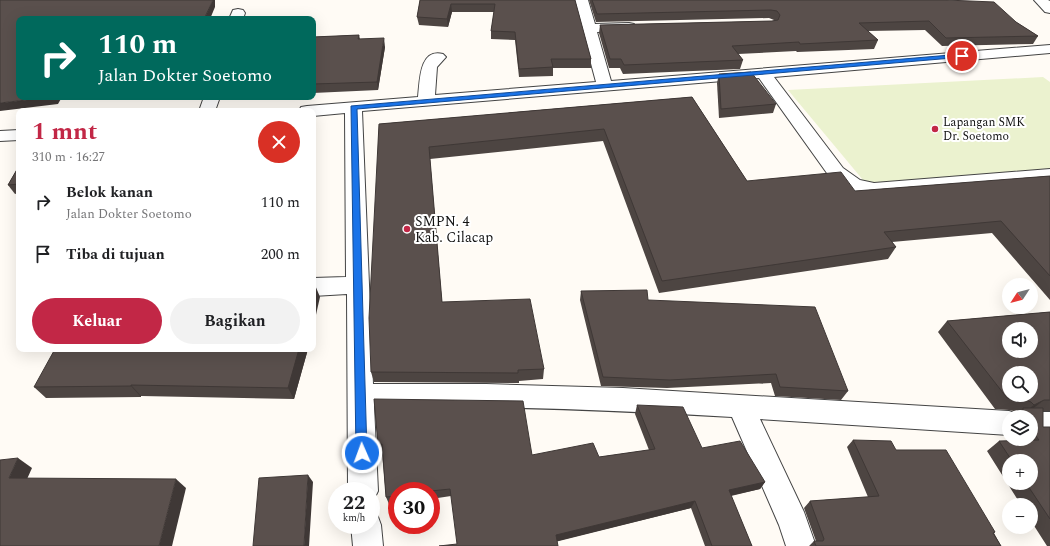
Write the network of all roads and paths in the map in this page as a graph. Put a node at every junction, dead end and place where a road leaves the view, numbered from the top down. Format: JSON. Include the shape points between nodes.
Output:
{"nodes":[{"id":1,"x":581,"y":0,"type":"edge"},
{"id":2,"x":1041,"y":0,"type":"edge"},
{"id":3,"x":1050,"y":8,"type":"edge"},
{"id":4,"x":645,"y":26,"type":"edge"},
{"id":5,"x":590,"y":28,"type":"junction"},
{"id":6,"x":1046,"y":52,"type":"edge"},
{"id":7,"x":438,"y":57,"type":"dead end"},
{"id":8,"x":763,"y":73,"type":"junction"},
{"id":9,"x":605,"y":86,"type":"junction"},
{"id":10,"x":426,"y":101,"type":"junction"},
{"id":11,"x":353,"y":107,"type":"junction"},
{"id":12,"x":316,"y":110,"type":"edge"},
{"id":13,"x":16,"y":134,"type":"edge"},
{"id":14,"x":0,"y":136,"type":"edge"},
{"id":15,"x":1050,"y":175,"type":"edge"},
{"id":16,"x":358,"y":285,"type":"junction"},
{"id":17,"x":316,"y":287,"type":"edge"},
{"id":18,"x":360,"y":395,"type":"junction"},
{"id":19,"x":741,"y":407,"type":"junction"},
{"id":20,"x":1002,"y":423,"type":"edge"},
{"id":21,"x":1038,"y":424,"type":"edge"},
{"id":22,"x":1050,"y":424,"type":"edge"},
{"id":23,"x":363,"y":482,"type":"edge"},
{"id":24,"x":367,"y":534,"type":"edge"},
{"id":25,"x":368,"y":546,"type":"edge"},
{"id":26,"x":801,"y":546,"type":"edge"}],
"edges":[{"from":1,"to":5,"type":"street"},
{"from":2,"to":3,"type":"street"},
{"from":4,"to":5,"type":"street"},
{"from":5,"to":9,"type":"street"},
{"from":6,"to":8,"type":"street"},
{"from":7,"to":10,"type":"street","via":[[429,66]]},
{"from":8,"to":9,"type":"street"},
{"from":8,"to":15,"type":"street","via":[[836,172],[846,182],[858,188],[874,189]]},
{"from":9,"to":10,"type":"street"},
{"from":10,"to":11,"type":"street"},
{"from":11,"to":12,"type":"street"},
{"from":11,"to":16,"type":"street"},
{"from":13,"to":14,"type":"street"},
{"from":16,"to":17,"type":"street"},
{"from":16,"to":18,"type":"street"},
{"from":18,"to":19,"type":"street","via":[[608,398]]},
{"from":18,"to":23,"type":"street"},
{"from":19,"to":20,"type":"street"},
{"from":19,"to":26,"type":"street","via":[[794,523]]},
{"from":21,"to":22,"type":"street"},
{"from":24,"to":25,"type":"street"}]}
